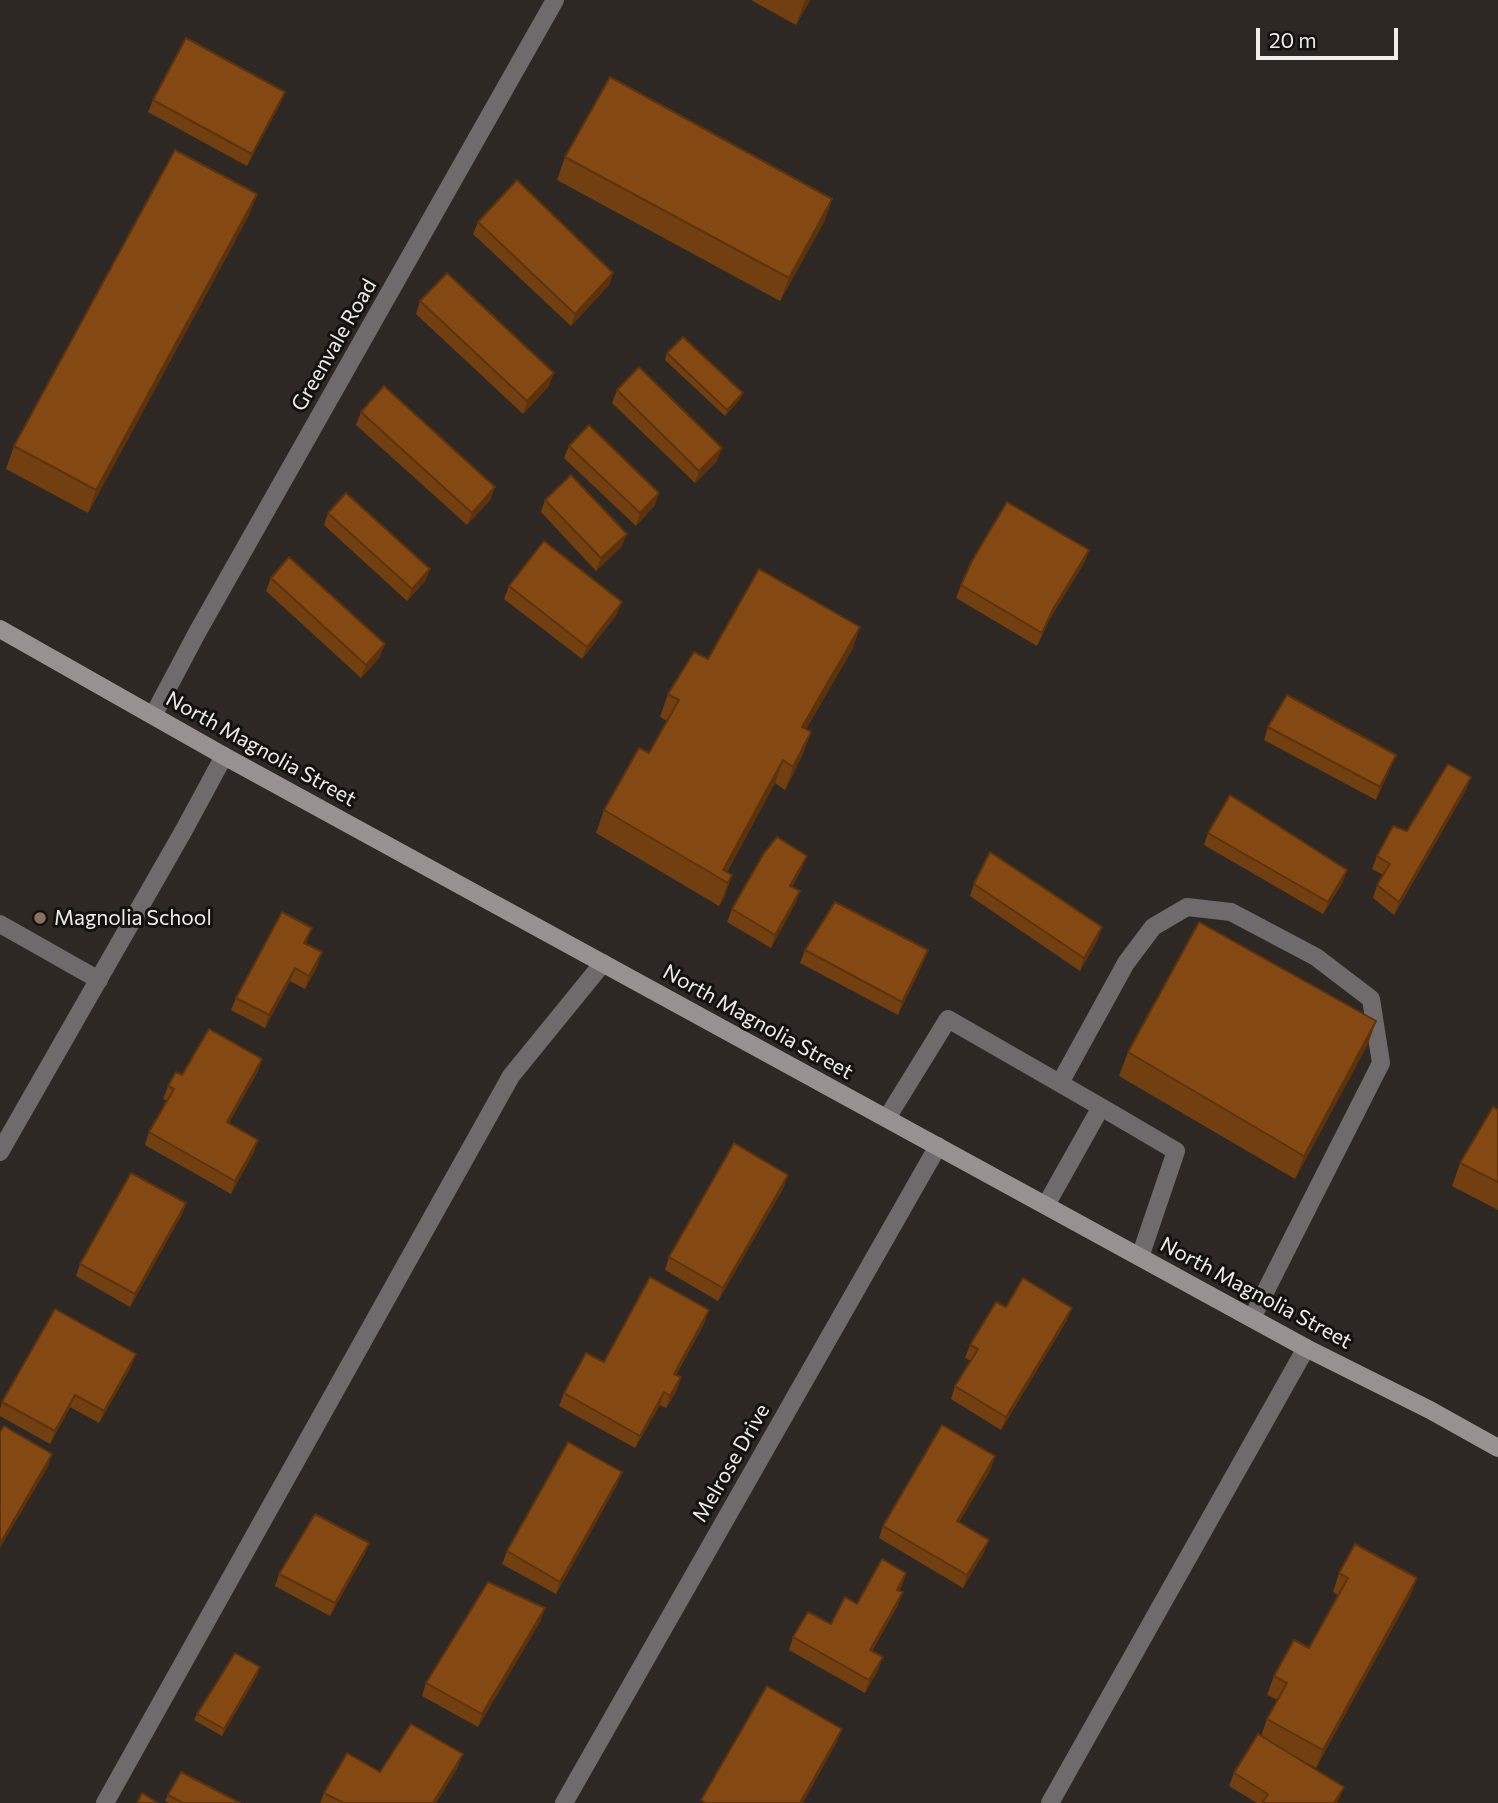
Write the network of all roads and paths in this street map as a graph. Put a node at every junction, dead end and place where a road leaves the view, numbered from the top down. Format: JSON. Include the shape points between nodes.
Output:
{"nodes":[{"id":1,"x":555,"y":0,"type":"edge"},
{"id":2,"x":0,"y":629,"type":"edge"},
{"id":3,"x":154,"y":714,"type":"junction"},
{"id":4,"x":224,"y":756,"type":"junction"},
{"id":5,"x":0,"y":924,"type":"edge"},
{"id":6,"x":603,"y":963,"type":"junction"},
{"id":7,"x":99,"y":980,"type":"junction"},
{"id":8,"x":1060,"y":1083,"type":"junction"},
{"id":9,"x":1101,"y":1107,"type":"junction"},
{"id":10,"x":887,"y":1118,"type":"junction"},
{"id":11,"x":937,"y":1146,"type":"junction"},
{"id":12,"x":0,"y":1152,"type":"edge"},
{"id":13,"x":1046,"y":1205,"type":"junction"},
{"id":14,"x":1140,"y":1257,"type":"junction"},
{"id":15,"x":1252,"y":1318,"type":"junction"},
{"id":16,"x":1306,"y":1348,"type":"junction"},
{"id":17,"x":1498,"y":1448,"type":"edge"},
{"id":18,"x":105,"y":1803,"type":"edge"},
{"id":19,"x":564,"y":1803,"type":"edge"},
{"id":20,"x":1051,"y":1803,"type":"edge"}],
"edges":[{"from":1,"to":3,"type":"street","name":"Greenvale Road"},
{"from":2,"to":3,"type":"street","name":"North Magnolia Street"},
{"from":3,"to":4,"type":"street","name":"North Magnolia Street"},
{"from":4,"to":6,"type":"street","name":"North Magnolia Street"},
{"from":4,"to":7,"type":"street"},
{"from":5,"to":7,"type":"street"},
{"from":6,"to":10,"type":"street","name":"North Magnolia Street"},
{"from":6,"to":18,"type":"street","via":[[511,1076]]},
{"from":7,"to":12,"type":"street"},
{"from":8,"to":9,"type":"street"},
{"from":8,"to":10,"type":"street","via":[[948,1019]]},
{"from":8,"to":15,"type":"street","via":[[1126,963],[1153,928],[1188,907],[1231,912],[1316,957],[1371,999],[1381,1063]]},
{"from":9,"to":13,"type":"street"},
{"from":9,"to":14,"type":"street","via":[[1177,1152]]},
{"from":10,"to":11,"type":"street","name":"North Magnolia Street"},
{"from":11,"to":13,"type":"street","name":"North Magnolia Street"},
{"from":11,"to":19,"type":"street","name":"Melrose Drive"},
{"from":13,"to":14,"type":"street","name":"North Magnolia Street"},
{"from":14,"to":15,"type":"street","name":"North Magnolia Street"},
{"from":15,"to":16,"type":"street","name":"North Magnolia Street"},
{"from":16,"to":17,"type":"street","name":"North Magnolia Street"},
{"from":16,"to":20,"type":"street"}]}
